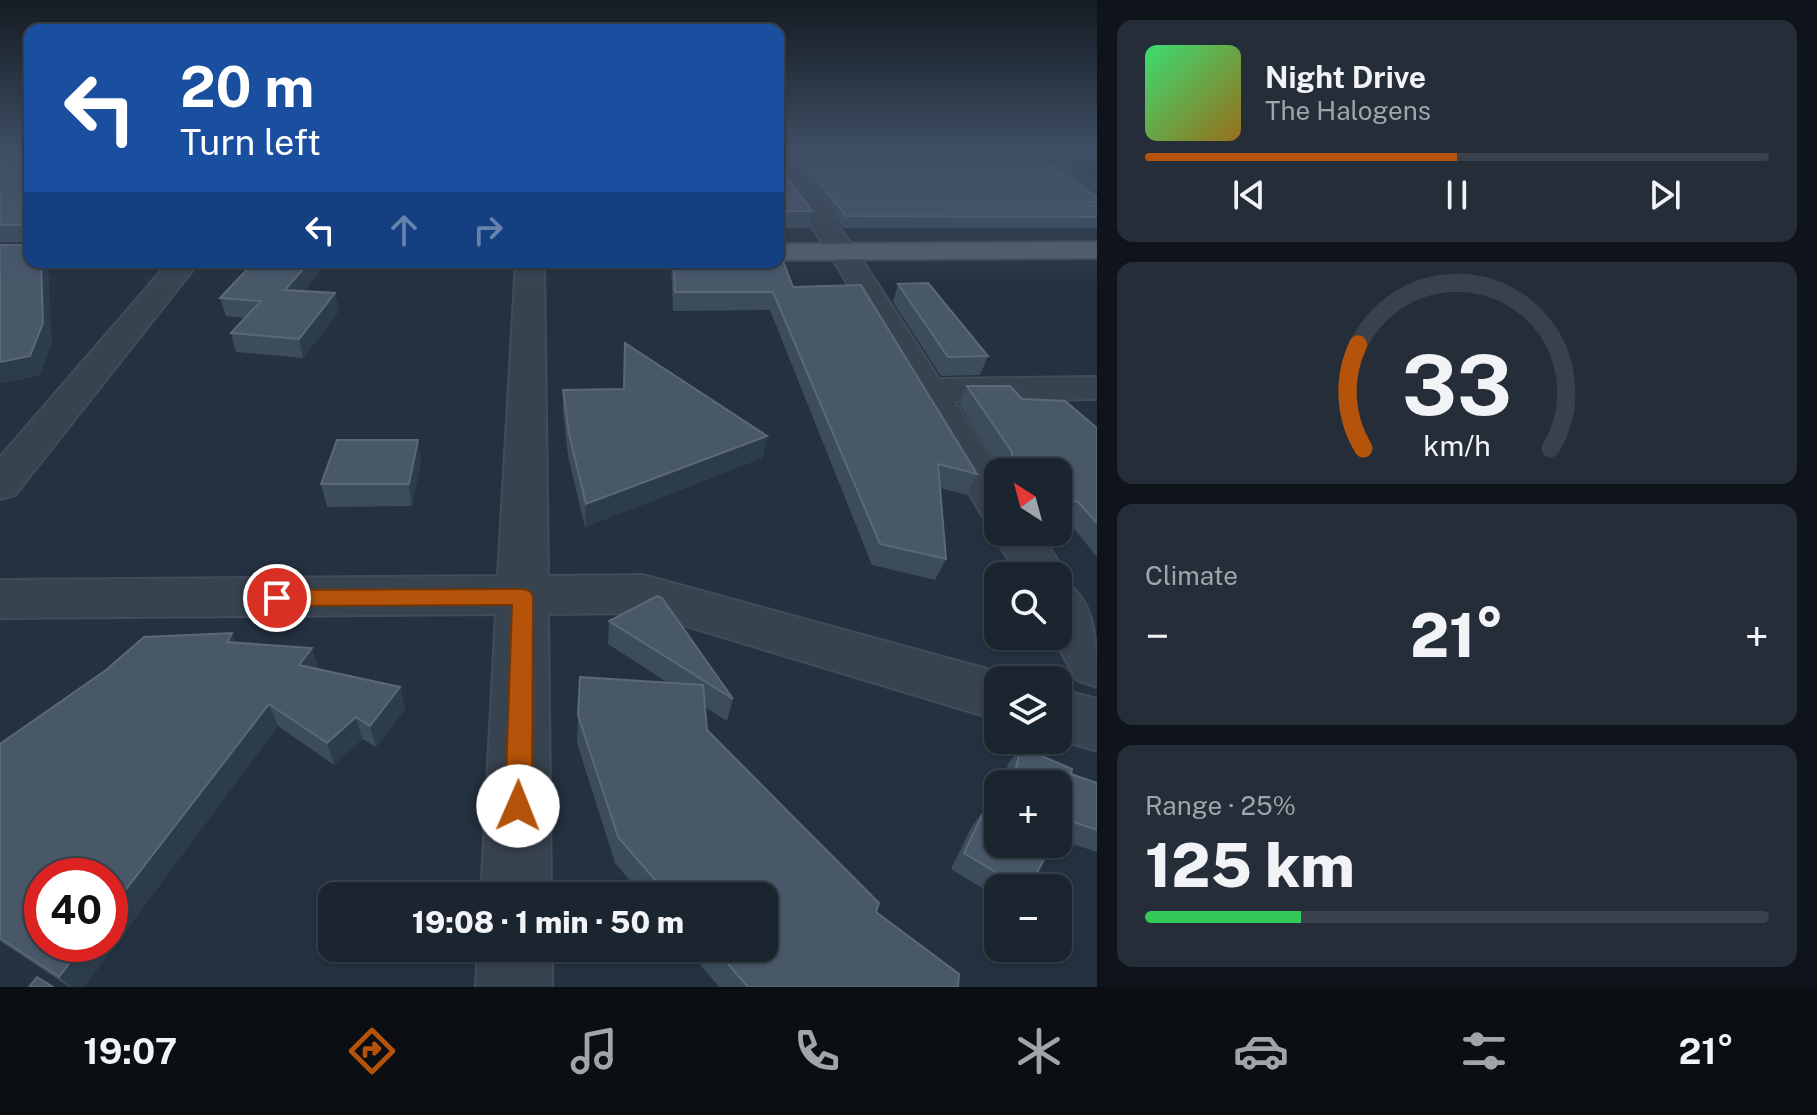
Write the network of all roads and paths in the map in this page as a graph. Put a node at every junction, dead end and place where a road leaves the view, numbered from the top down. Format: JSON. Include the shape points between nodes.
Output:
{"nodes":[{"id":1,"x":804,"y":198,"type":"edge"},
{"id":2,"x":1097,"y":250,"type":"edge"},
{"id":3,"x":784,"y":252,"type":"edge"},
{"id":4,"x":843,"y":252,"type":"junction"},
{"id":5,"x":180,"y":268,"type":"edge"},
{"id":6,"x":530,"y":268,"type":"edge"},
{"id":7,"x":1097,"y":388,"type":"edge"},
{"id":8,"x":928,"y":390,"type":"junction"},
{"id":9,"x":984,"y":481,"type":"edge"},
{"id":10,"x":0,"y":485,"type":"edge"},
{"id":11,"x":523,"y":597,"type":"junction"},
{"id":12,"x":0,"y":599,"type":"edge"},
{"id":13,"x":1072,"y":624,"type":"edge"},
{"id":14,"x":1097,"y":664,"type":"edge"},
{"id":15,"x":984,"y":692,"type":"edge"},
{"id":16,"x":1072,"y":718,"type":"edge"},
{"id":17,"x":1097,"y":725,"type":"edge"},
{"id":18,"x":516,"y":882,"type":"edge"},
{"id":19,"x":515,"y":962,"type":"edge"},
{"id":20,"x":514,"y":987,"type":"edge"}],
"edges":[{"from":1,"to":4,"type":"street"},
{"from":2,"to":4,"type":"main road"},
{"from":3,"to":4,"type":"main road"},
{"from":4,"to":8,"type":"street"},
{"from":5,"to":10,"type":"street"},
{"from":6,"to":11,"type":"street"},
{"from":7,"to":8,"type":"street"},
{"from":8,"to":9,"type":"street"},
{"from":11,"to":12,"type":"street"},
{"from":11,"to":15,"type":"street","via":[[643,594]]},
{"from":11,"to":18,"type":"street"},
{"from":13,"to":14,"type":"street"},
{"from":16,"to":17,"type":"street"},
{"from":19,"to":20,"type":"street"}]}
